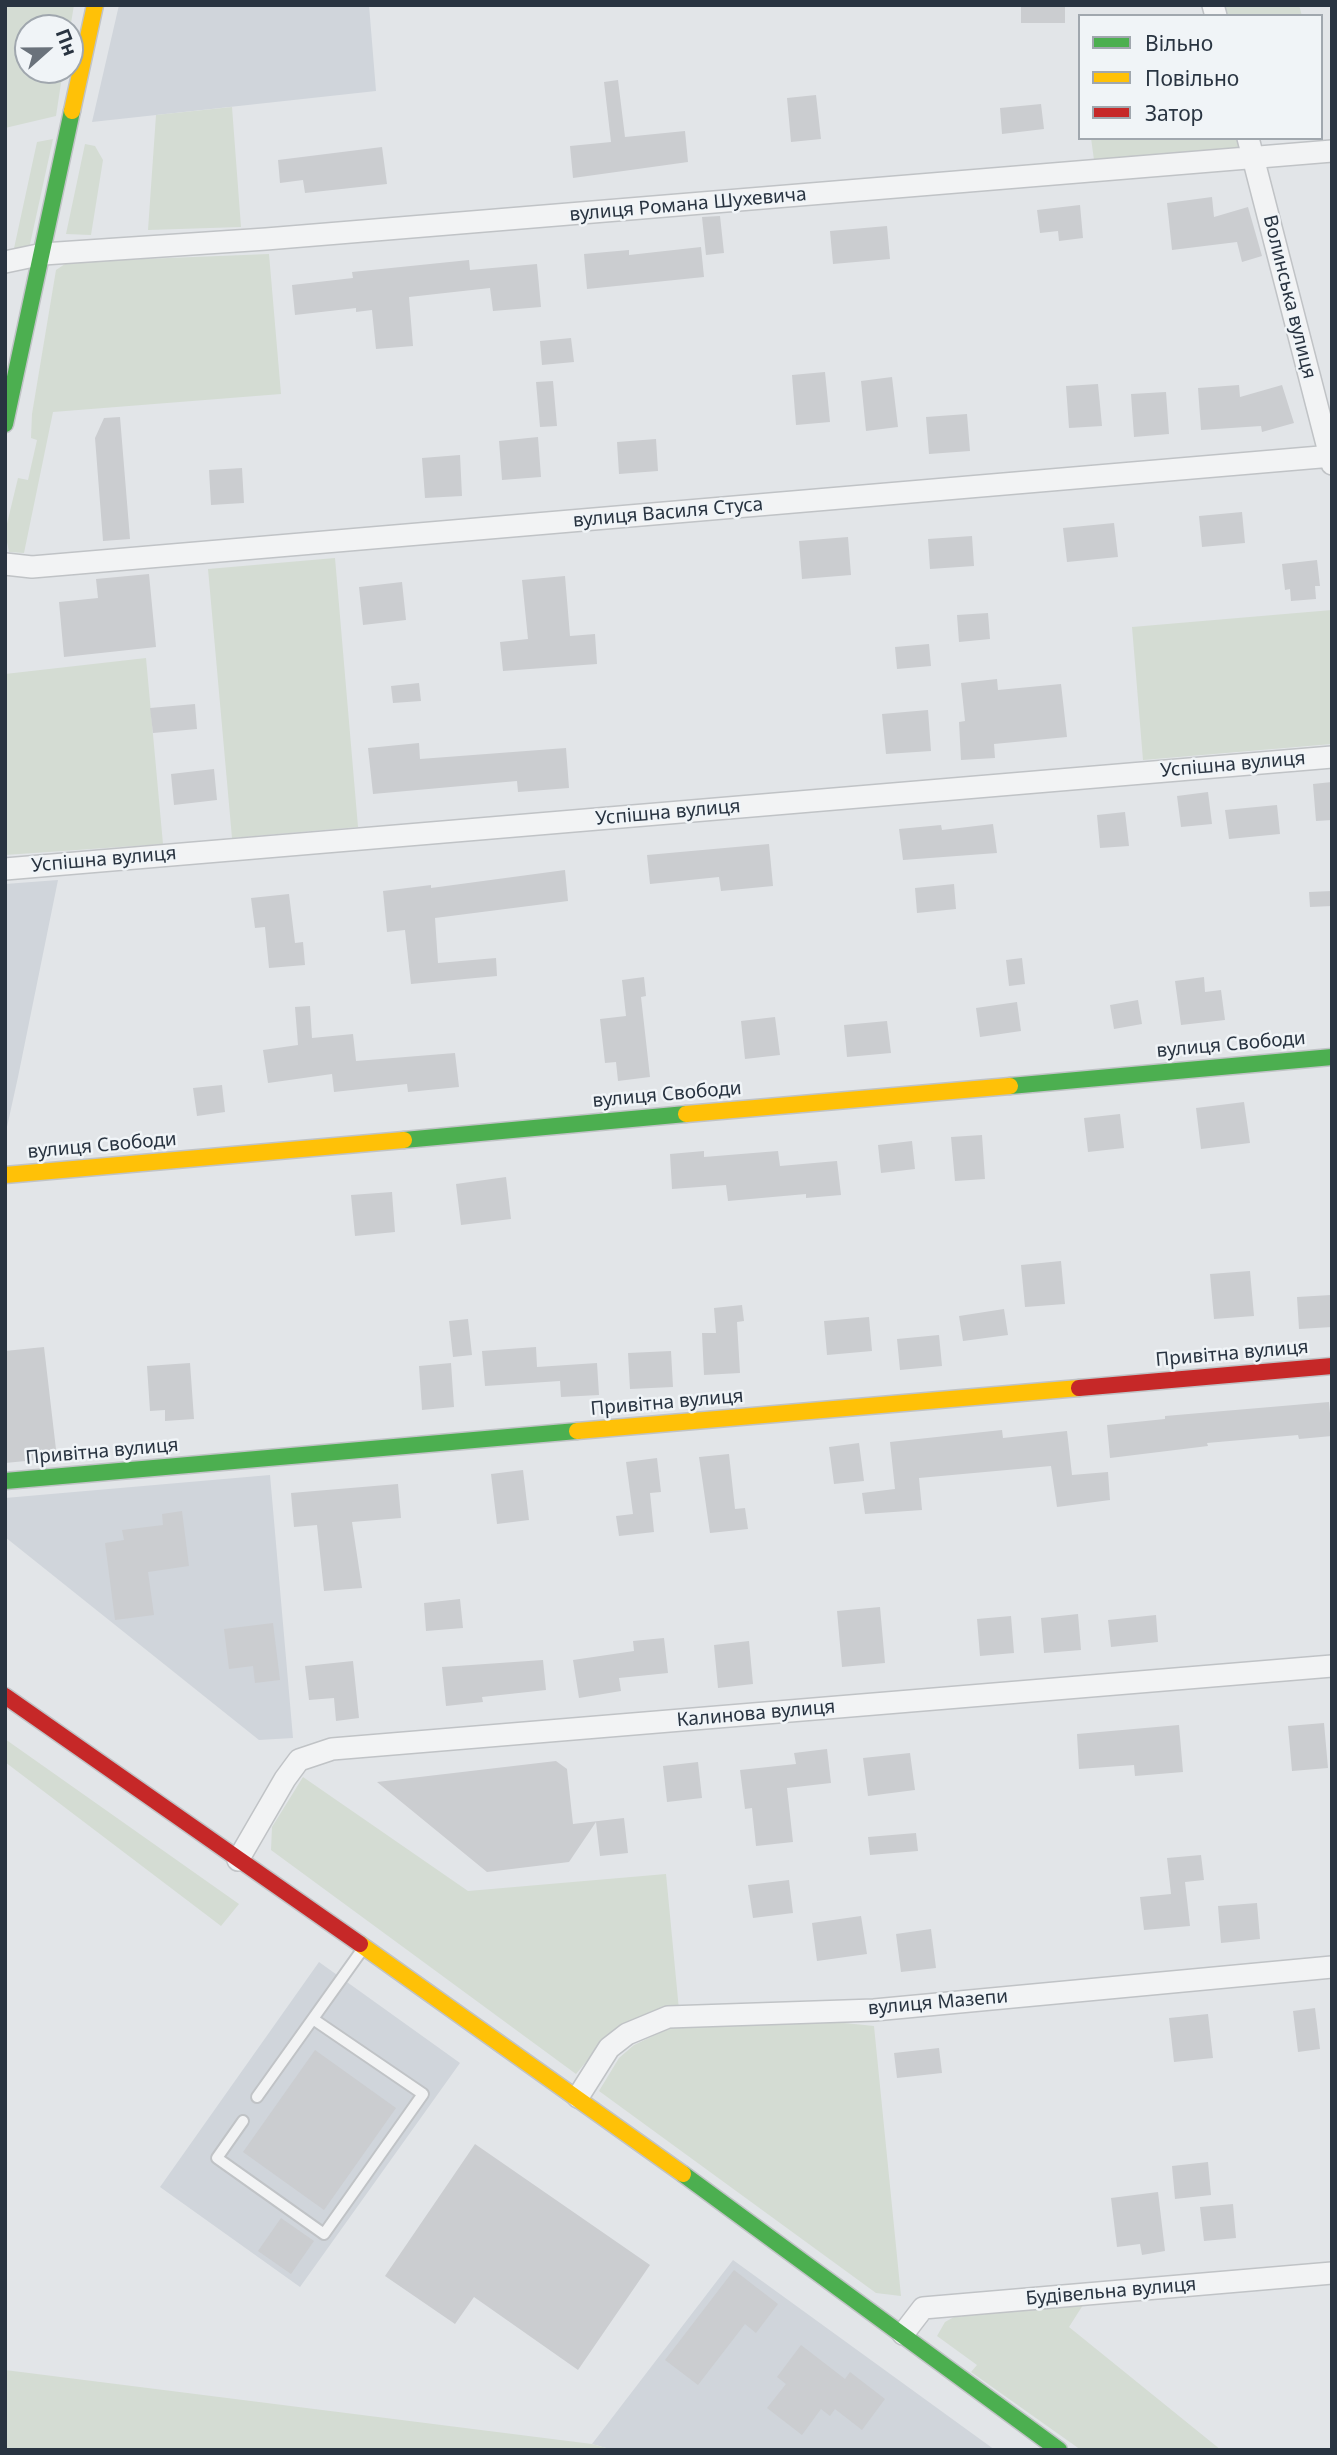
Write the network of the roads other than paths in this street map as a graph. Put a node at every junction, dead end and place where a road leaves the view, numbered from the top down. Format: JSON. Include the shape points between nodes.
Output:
{"nodes":[{"id":1,"x":95,"y":5,"type":"edge"},
{"id":2,"x":1251,"y":149,"type":"edge"},
{"id":3,"x":1332,"y":152,"type":"edge"},
{"id":4,"x":43,"y":254,"type":"junction"},
{"id":5,"x":5,"y":262,"type":"edge"},
{"id":6,"x":5,"y":424,"type":"edge"},
{"id":7,"x":1331,"y":459,"type":"edge"},
{"id":8,"x":5,"y":564,"type":"edge"},
{"id":9,"x":1332,"y":757,"type":"edge"},
{"id":10,"x":5,"y":869,"type":"edge"},
{"id":11,"x":1332,"y":1057,"type":"edge"},
{"id":12,"x":5,"y":1175,"type":"edge"},
{"id":13,"x":1332,"y":1366,"type":"edge"},
{"id":14,"x":5,"y":1481,"type":"edge"},
{"id":15,"x":1332,"y":1666,"type":"edge"},
{"id":16,"x":5,"y":1696,"type":"edge"},
{"id":17,"x":238,"y":1860,"type":"junction"},
{"id":18,"x":364,"y":1948,"type":"junction"},
{"id":19,"x":1332,"y":1967,"type":"edge"},
{"id":20,"x":313,"y":2019,"type":"junction"},
{"id":21,"x":257,"y":2097,"type":"dead end"},
{"id":22,"x":578,"y":2097,"type":"junction"},
{"id":23,"x":243,"y":2121,"type":"dead end"},
{"id":24,"x":1332,"y":2273,"type":"edge"},
{"id":25,"x":903,"y":2334,"type":"junction"},
{"id":26,"x":1059,"y":2450,"type":"edge"}],
"edges":[{"from":1,"to":4,"type":"street"},
{"from":2,"to":3,"type":"street","name":"вулиця Романа Шухевича"},
{"from":2,"to":4,"type":"street","name":"вулиця Романа Шухевича","via":[[280,238]]},
{"from":2,"to":7,"type":"street","name":"Волинська вулиця"},
{"from":4,"to":5,"type":"street","name":"вулиця Романа Шухевича"},
{"from":4,"to":6,"type":"street"},
{"from":7,"to":8,"type":"street","name":"вулиця Василя Стуса","via":[[46,566]]},
{"from":9,"to":10,"type":"street","name":"Успішна вулиця"},
{"from":11,"to":12,"type":"street","name":"вулиця Свободи"},
{"from":13,"to":14,"type":"street","name":"Привітна вулиця"},
{"from":15,"to":17,"type":"street","name":"Калинова вулиця","via":[[332,1749],[299,1760]]},
{"from":16,"to":17,"type":"street"},
{"from":17,"to":18,"type":"street"},
{"from":18,"to":20,"type":"lane"},
{"from":18,"to":22,"type":"street"},
{"from":19,"to":22,"type":"street","name":"вулиця Мазепи","via":[[874,2010],[668,2017],[627,2034],[609,2048]]},
{"from":20,"to":21,"type":"lane"},
{"from":20,"to":23,"type":"lane","via":[[422,2094],[324,2234],[217,2158]]},
{"from":22,"to":25,"type":"street"},
{"from":24,"to":25,"type":"street","name":"Будівельна вулиця","via":[[923,2308]]},
{"from":25,"to":26,"type":"street"}]}
